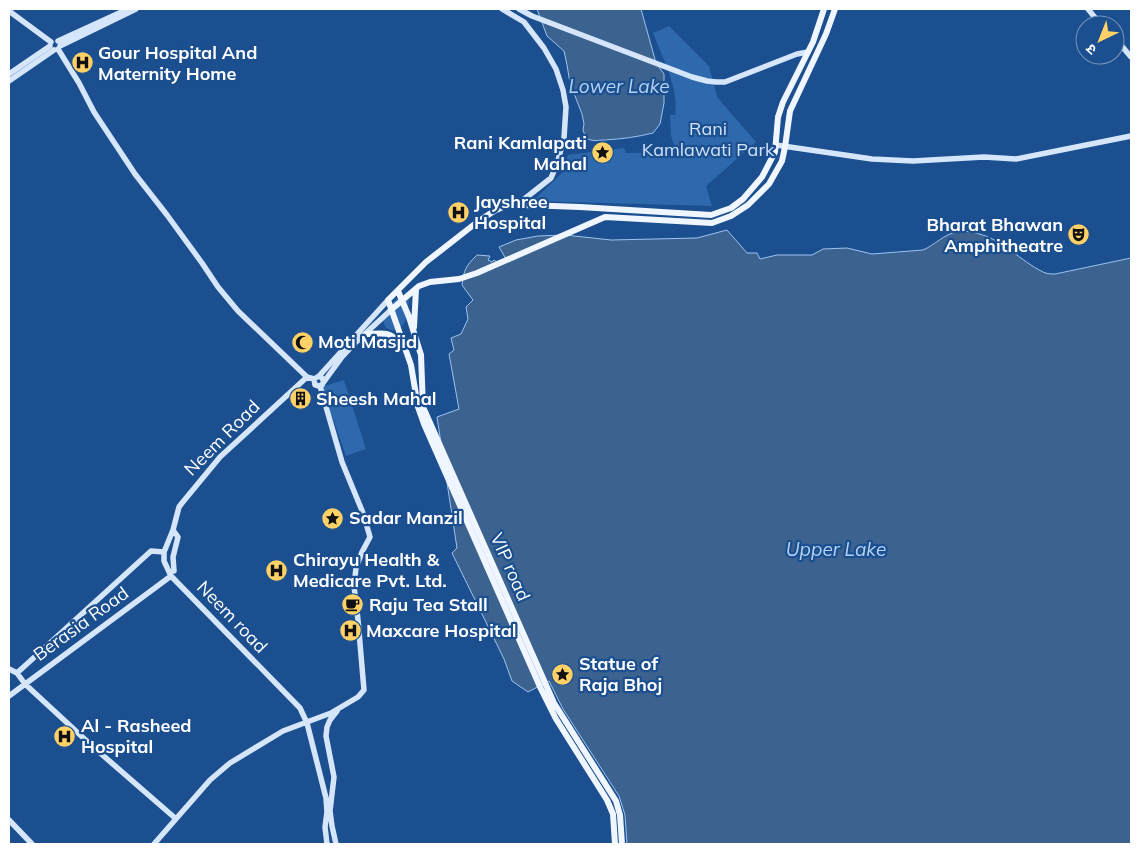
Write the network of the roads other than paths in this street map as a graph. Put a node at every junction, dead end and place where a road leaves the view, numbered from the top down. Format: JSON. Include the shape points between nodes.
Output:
{"nodes":[{"id":1,"x":128,"y":9,"type":"edge"},
{"id":2,"x":136,"y":9,"type":"edge"},
{"id":3,"x":502,"y":9,"type":"edge"},
{"id":4,"x":519,"y":9,"type":"edge"},
{"id":5,"x":824,"y":9,"type":"edge"},
{"id":6,"x":835,"y":9,"type":"edge"},
{"id":7,"x":9,"y":11,"type":"edge"},
{"id":8,"x":55,"y":46,"type":"junction"},
{"id":9,"x":804,"y":52,"type":"junction"},
{"id":10,"x":9,"y":74,"type":"edge"},
{"id":11,"x":9,"y":81,"type":"edge"},
{"id":12,"x":1131,"y":136,"type":"edge"},
{"id":13,"x":776,"y":145,"type":"junction"},
{"id":14,"x":785,"y":147,"type":"junction"},
{"id":15,"x":513,"y":206,"type":"junction"},
{"id":16,"x":417,"y":287,"type":"junction"},
{"id":17,"x":398,"y":291,"type":"junction"},
{"id":18,"x":388,"y":300,"type":"junction"},
{"id":19,"x":402,"y":300,"type":"junction"},
{"id":20,"x":392,"y":309,"type":"junction"},
{"id":21,"x":414,"y":331,"type":"junction"},
{"id":22,"x":366,"y":334,"type":"junction"},
{"id":23,"x":405,"y":348,"type":"junction"},
{"id":24,"x":307,"y":378,"type":"junction"},
{"id":25,"x":316,"y":378,"type":"junction"},
{"id":26,"x":322,"y":385,"type":"junction"},
{"id":27,"x":427,"y":423,"type":"junction"},
{"id":28,"x":173,"y":530,"type":"junction"},
{"id":29,"x":164,"y":552,"type":"junction"},
{"id":30,"x":173,"y":574,"type":"junction"},
{"id":31,"x":9,"y":669,"type":"edge"},
{"id":32,"x":17,"y":674,"type":"junction"},
{"id":33,"x":25,"y":684,"type":"junction"},
{"id":34,"x":543,"y":687,"type":"junction"},
{"id":35,"x":9,"y":696,"type":"edge"},
{"id":36,"x":340,"y":708,"type":"junction"},
{"id":37,"x":307,"y":723,"type":"junction"},
{"id":38,"x":329,"y":797,"type":"junction"},
{"id":39,"x":176,"y":818,"type":"junction"},
{"id":40,"x":9,"y":820,"type":"edge"},
{"id":41,"x":32,"y":844,"type":"edge"},
{"id":42,"x":154,"y":844,"type":"edge"},
{"id":43,"x":328,"y":844,"type":"edge"},
{"id":44,"x":336,"y":844,"type":"edge"},
{"id":45,"x":615,"y":844,"type":"edge"},
{"id":46,"x":622,"y":844,"type":"edge"}],
"edges":[{"from":1,"to":8,"type":"main road"},
{"from":2,"to":8,"type":"main road"},
{"from":3,"to":15,"type":"main road","via":[[524,22],[544,48],[556,69],[566,107],[564,138],[550,178]]},
{"from":4,"to":9,"type":"main road","via":[[707,81],[731,80]]},
{"from":5,"to":9,"type":"main road","via":[[817,30]]},
{"from":6,"to":14,"type":"main road","via":[[790,111]]},
{"from":7,"to":8,"type":"main road"},
{"from":8,"to":10,"type":"main road"},
{"from":8,"to":11,"type":"main road"},
{"from":8,"to":24,"type":"main road","via":[[135,174],[218,287]]},
{"from":9,"to":13,"type":"main road","via":[[778,117]]},
{"from":12,"to":14,"type":"main road","via":[[1016,159],[872,159]]},
{"from":13,"to":14,"type":"main road"},
{"from":13,"to":15,"type":"main road","via":[[762,177],[743,199],[731,208],[711,215]]},
{"from":14,"to":16,"type":"main road","via":[[782,161],[769,184],[748,206],[731,216],[712,223],[605,217],[477,273]]},
{"from":15,"to":17,"type":"main road","via":[[494,211],[476,223],[426,262]]},
{"from":16,"to":19,"type":"main road"},
{"from":16,"to":21,"type":"main road"},
{"from":17,"to":18,"type":"main road"},
{"from":17,"to":19,"type":"main road","name":"VIP road"},
{"from":18,"to":20,"type":"main road","name":"VIP road"},
{"from":18,"to":25,"type":"main road"},
{"from":19,"to":20,"type":"main road"},
{"from":19,"to":21,"type":"main road","name":"VIP road"},
{"from":20,"to":22,"type":"main road"},
{"from":20,"to":23,"type":"main road","name":"VIP road"},
{"from":21,"to":27,"type":"main road","name":"VIP road","via":[[421,355]]},
{"from":22,"to":23,"type":"main road","via":[[388,334]]},
{"from":22,"to":26,"type":"main road","via":[[354,343]]},
{"from":23,"to":27,"type":"main road","name":"VIP road","via":[[418,408]]},
{"from":24,"to":25,"type":"main road"},
{"from":24,"to":28,"type":"main road","name":"Neem Road","via":[[220,458],[179,507]]},
{"from":25,"to":26,"type":"main road","via":[[323,379]]},
{"from":26,"to":36,"type":"main road","via":[[342,462],[370,537],[356,568],[354,586],[364,690],[358,698]]},
{"from":27,"to":34,"type":"main road","name":"VIP road"},
{"from":28,"to":29,"type":"main road"},
{"from":28,"to":30,"type":"main road","via":[[178,537]]},
{"from":29,"to":30,"type":"main road","name":"Neem road","via":[[164,561]]},
{"from":29,"to":32,"type":"main road","via":[[152,551]]},
{"from":30,"to":33,"type":"main road","name":"Berasia Road"},
{"from":30,"to":37,"type":"main road","name":"Neem road","via":[[300,708]]},
{"from":31,"to":32,"type":"main road"},
{"from":32,"to":33,"type":"main road"},
{"from":33,"to":35,"type":"main road","name":"Berasia Road"},
{"from":33,"to":39,"type":"main road"},
{"from":34,"to":45,"type":"main road","name":"VIP road","via":[[556,718],[607,800],[613,814]]},
{"from":34,"to":46,"type":"main road","name":"VIP road","via":[[616,801]]},
{"from":36,"to":37,"type":"main road"},
{"from":36,"to":38,"type":"main road","via":[[327,727],[334,777]]},
{"from":37,"to":38,"type":"main road","name":"Neem road"},
{"from":37,"to":39,"type":"main road","via":[[283,731],[230,763]]},
{"from":38,"to":43,"type":"main road","via":[[325,827]]},
{"from":38,"to":44,"type":"main road"},
{"from":39,"to":42,"type":"main road"},
{"from":40,"to":41,"type":"main road"}]}
